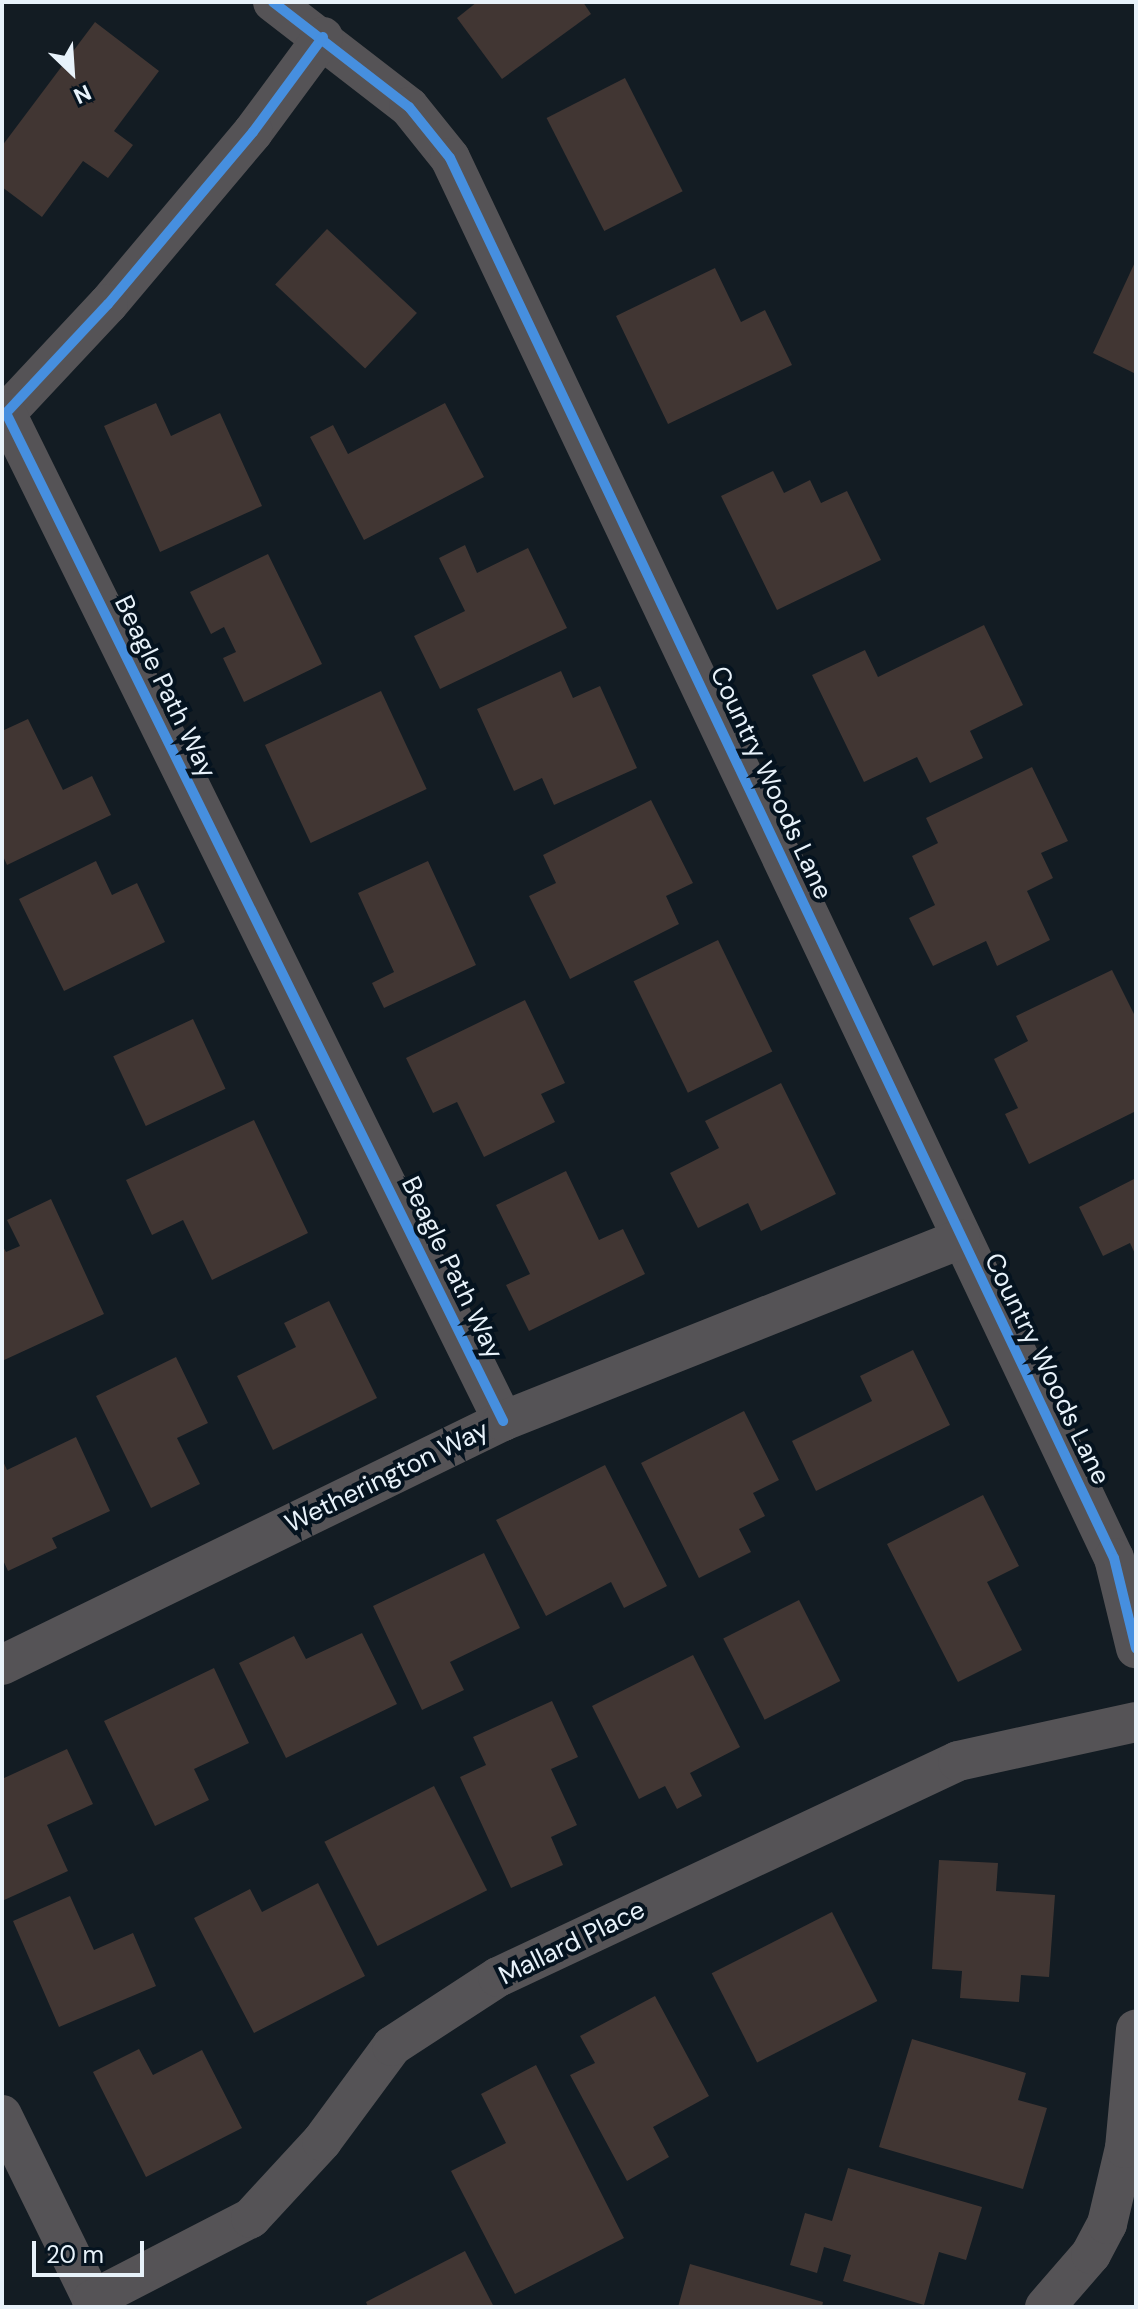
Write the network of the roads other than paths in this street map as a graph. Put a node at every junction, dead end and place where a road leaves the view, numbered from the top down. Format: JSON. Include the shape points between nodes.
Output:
{"nodes":[{"id":1,"x":273,"y":2,"type":"edge"},
{"id":2,"x":323,"y":37,"type":"junction"},
{"id":3,"x":960,"y":1239,"type":"junction"},
{"id":4,"x":503,"y":1421,"type":"junction"},
{"id":5,"x":1136,"y":1648,"type":"edge"},
{"id":6,"x":2,"y":1665,"type":"edge"},
{"id":7,"x":1136,"y":1722,"type":"edge"},
{"id":8,"x":1136,"y":2030,"type":"edge"},
{"id":9,"x":2,"y":2115,"type":"edge"},
{"id":10,"x":94,"y":2303,"type":"edge"},
{"id":11,"x":1045,"y":2307,"type":"edge"}],
"edges":[{"from":1,"to":2,"type":"street","name":"Country Woods Lane"},
{"from":2,"to":3,"type":"street","name":"Country Woods Lane","via":[[409,107],[450,158]]},
{"from":2,"to":4,"type":"street","name":"Beagle Path Way","via":[[253,132],[108,304],[6,413]]},
{"from":3,"to":4,"type":"street","name":"Wetherington Way"},
{"from":3,"to":5,"type":"street","name":"Country Woods Lane","via":[[1114,1558]]},
{"from":4,"to":6,"type":"street","name":"Wetherington Way"},
{"from":7,"to":10,"type":"street","name":"Mallard Place","via":[[958,1761],[498,1977],[392,2046],[322,2141],[251,2218]]},
{"from":8,"to":11,"type":"street","via":[[1125,2148],[1107,2224],[1091,2254]]},
{"from":9,"to":10,"type":"street"}]}
